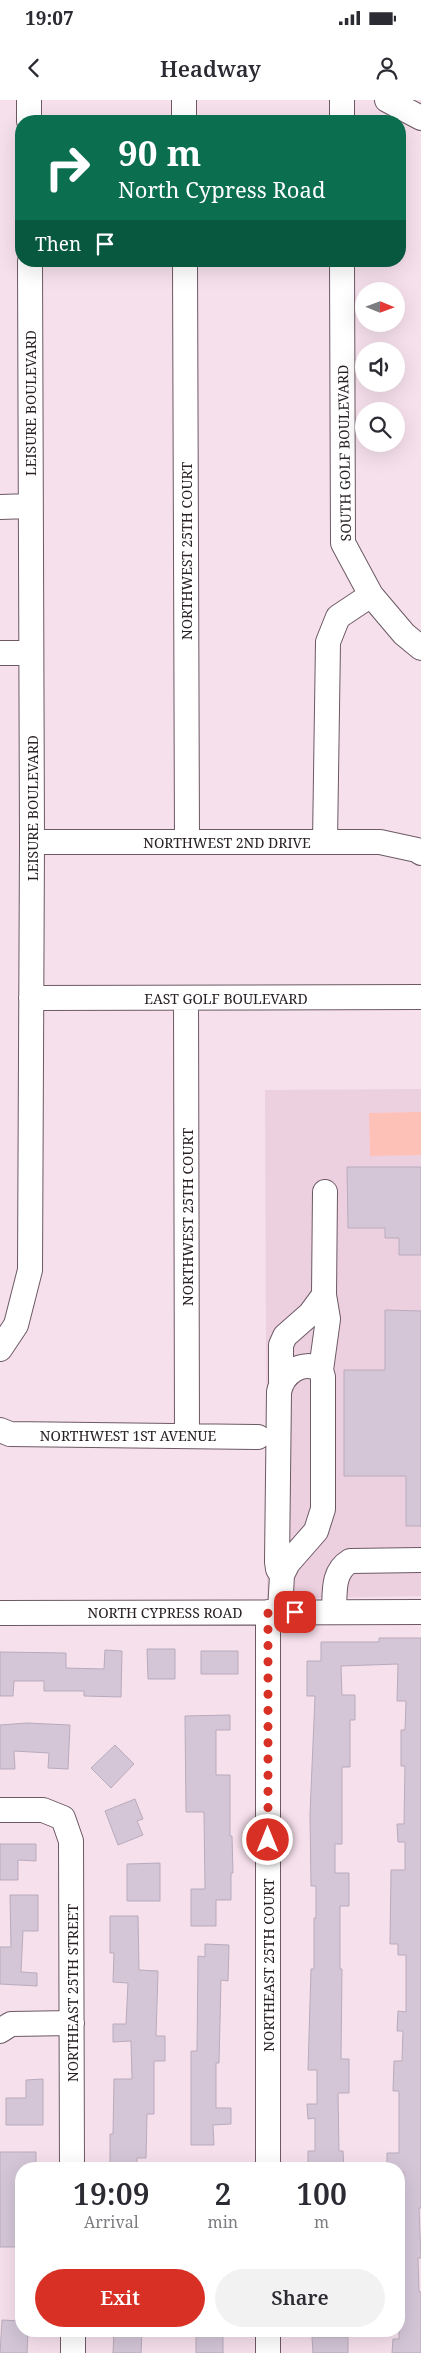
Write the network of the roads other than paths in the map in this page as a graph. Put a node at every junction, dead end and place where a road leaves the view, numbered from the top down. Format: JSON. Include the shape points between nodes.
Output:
{"nodes":[{"id":1,"x":29,"y":100,"type":"edge"},
{"id":2,"x":184,"y":100,"type":"edge"},
{"id":3,"x":342,"y":100,"type":"edge"},
{"id":4,"x":386,"y":100,"type":"edge"},
{"id":5,"x":29,"y":115,"type":"edge"},
{"id":6,"x":184,"y":115,"type":"edge"},
{"id":7,"x":342,"y":115,"type":"edge"},
{"id":8,"x":421,"y":118,"type":"edge"},
{"id":9,"x":30,"y":267,"type":"edge"},
{"id":10,"x":185,"y":267,"type":"edge"},
{"id":11,"x":342,"y":267,"type":"edge"},
{"id":12,"x":30,"y":506,"type":"junction"},
{"id":13,"x":0,"y":507,"type":"edge"},
{"id":14,"x":371,"y":595,"type":"junction"},
{"id":15,"x":421,"y":648,"type":"edge"},
{"id":16,"x":32,"y":652,"type":"junction"},
{"id":17,"x":0,"y":653,"type":"edge"},
{"id":18,"x":187,"y":841,"type":"junction"},
{"id":19,"x":32,"y":842,"type":"junction"},
{"id":20,"x":325,"y":842,"type":"junction"},
{"id":21,"x":421,"y":853,"type":"edge"},
{"id":22,"x":421,"y":997,"type":"edge"},
{"id":23,"x":31,"y":998,"type":"junction"},
{"id":24,"x":186,"y":998,"type":"junction"},
{"id":25,"x":325,"y":1192,"type":"dead end"},
{"id":26,"x":324,"y":1295,"type":"junction"},
{"id":27,"x":0,"y":1349,"type":"edge"},
{"id":28,"x":321,"y":1370,"type":"junction"},
{"id":29,"x":281,"y":1381,"type":"junction"},
{"id":30,"x":0,"y":1430,"type":"edge"},
{"id":31,"x":187,"y":1436,"type":"junction"},
{"id":32,"x":258,"y":1437,"type":"dead end"},
{"id":33,"x":278,"y":1533,"type":"junction"},
{"id":34,"x":303,"y":1547,"type":"junction"},
{"id":35,"x":421,"y":1560,"type":"edge"},
{"id":36,"x":282,"y":1575,"type":"junction"},
{"id":37,"x":274,"y":1612,"type":"junction"},
{"id":38,"x":334,"y":1612,"type":"junction"},
{"id":39,"x":421,"y":1612,"type":"edge"},
{"id":40,"x":0,"y":1613,"type":"edge"},
{"id":41,"x":0,"y":1810,"type":"edge"},
{"id":42,"x":72,"y":2023,"type":"junction"},
{"id":43,"x":0,"y":2031,"type":"edge"},
{"id":44,"x":72,"y":2162,"type":"edge"},
{"id":45,"x":268,"y":2162,"type":"edge"},
{"id":46,"x":73,"y":2337,"type":"edge"},
{"id":47,"x":268,"y":2337,"type":"edge"},
{"id":48,"x":73,"y":2353,"type":"edge"},
{"id":49,"x":268,"y":2353,"type":"edge"}],
"edges":[{"from":1,"to":5,"type":"street"},
{"from":2,"to":6,"type":"street"},
{"from":3,"to":7,"type":"street"},
{"from":4,"to":8,"type":"street"},
{"from":9,"to":12,"type":"street","name":"LEISURE BOULEVARD"},
{"from":10,"to":18,"type":"street","name":"NORTHWEST 25TH COURT"},
{"from":11,"to":14,"type":"street","name":"SOUTH GOLF BOULEVARD","via":[[343,543]]},
{"from":12,"to":13,"type":"street"},
{"from":12,"to":16,"type":"street","name":"LEISURE BOULEVARD"},
{"from":14,"to":15,"type":"street","name":"SOUTH GOLF BOULEVARD","via":[[404,634]]},
{"from":14,"to":20,"type":"street","via":[[338,617],[328,642]]},
{"from":16,"to":17,"type":"street"},
{"from":16,"to":19,"type":"street","name":"LEISURE BOULEVARD"},
{"from":18,"to":19,"type":"street","name":"NORTHWEST 2ND DRIVE"},
{"from":18,"to":20,"type":"street","name":"NORTHWEST 2ND DRIVE"},
{"from":19,"to":23,"type":"street","name":"LEISURE BOULEVARD"},
{"from":20,"to":21,"type":"street","name":"NORTHWEST 2ND DRIVE","via":[[380,842]]},
{"from":22,"to":24,"type":"street","name":"EAST GOLF BOULEVARD"},
{"from":23,"to":24,"type":"street","name":"EAST GOLF BOULEVARD"},
{"from":23,"to":27,"type":"street","name":"LEISURE BOULEVARD","via":[[30,1270],[16,1325]]},
{"from":24,"to":31,"type":"street","name":"NORTHWEST 25TH COURT"},
{"from":25,"to":26,"type":"street"},
{"from":26,"to":28,"type":"street","via":[[328,1319]]},
{"from":26,"to":29,"type":"street","name":"NORTHEAST 25TH COURT","via":[[310,1314],[285,1336],[281,1345]]},
{"from":28,"to":29,"type":"street","via":[[314,1366],[301,1367]]},
{"from":28,"to":34,"type":"street","via":[[324,1385],[323,1509],[316,1531]]},
{"from":29,"to":33,"type":"street","name":"NORTHEAST 25TH COURT"},
{"from":30,"to":31,"type":"street","name":"NORTHWEST 1ST AVENUE","via":[[10,1434]]},
{"from":31,"to":32,"type":"street","name":"NORTHWEST 1ST AVENUE"},
{"from":33,"to":34,"type":"street"},
{"from":33,"to":36,"type":"street","name":"NORTHEAST 25TH COURT","via":[[277,1562]]},
{"from":34,"to":36,"type":"street"},
{"from":35,"to":38,"type":"street","via":[[350,1561],[342,1565],[337,1572]]},
{"from":36,"to":37,"type":"street","name":"NORTHEAST 25TH COURT"},
{"from":37,"to":38,"type":"street","name":"NORTH CYPRESS ROAD"},
{"from":37,"to":40,"type":"street","name":"NORTH CYPRESS ROAD"},
{"from":37,"to":45,"type":"street","name":"NORTHEAST 25TH COURT"},
{"from":38,"to":39,"type":"street","name":"NORTH CYPRESS ROAD"},
{"from":41,"to":42,"type":"street","name":"NORTHEAST 25TH STREET","via":[[43,1810],[64,1818],[71,1841]]},
{"from":42,"to":43,"type":"street","via":[[11,2024]]},
{"from":42,"to":44,"type":"street","name":"NORTHEAST 25TH STREET"},
{"from":46,"to":48,"type":"street"},
{"from":47,"to":49,"type":"street"}]}
